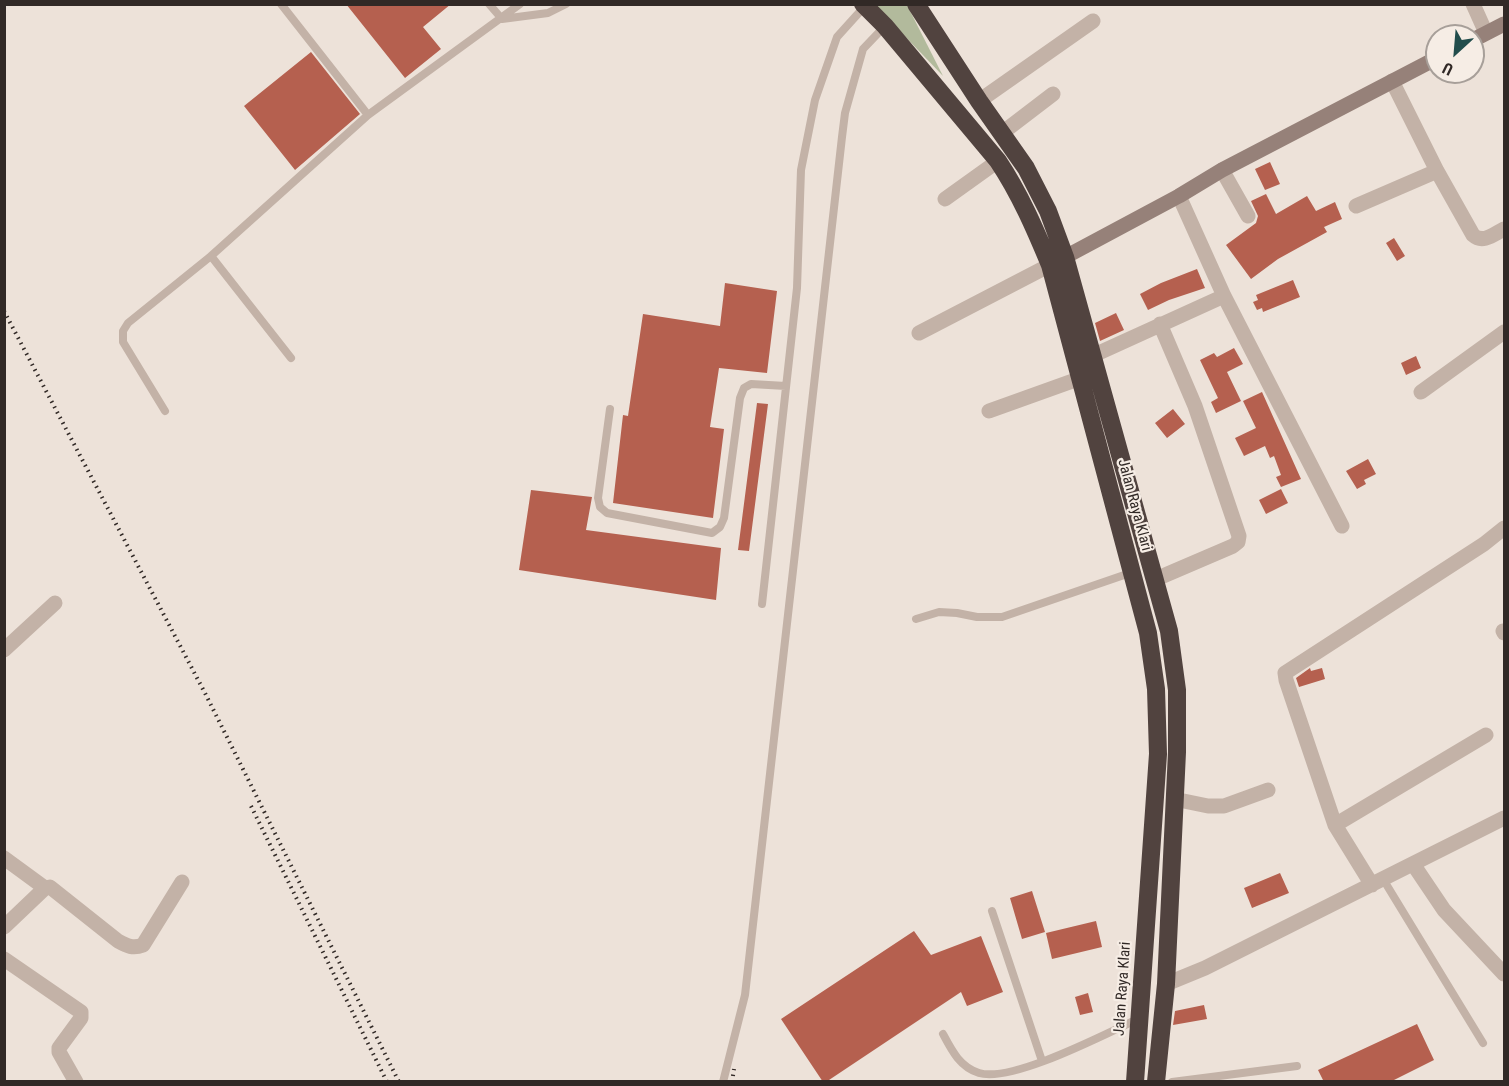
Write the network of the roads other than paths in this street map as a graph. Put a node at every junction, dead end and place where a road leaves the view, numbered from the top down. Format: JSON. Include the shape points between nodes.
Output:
{"nodes":[{"id":1,"x":281,"y":4,"type":"edge"},
{"id":2,"x":489,"y":4,"type":"edge"},
{"id":3,"x":519,"y":4,"type":"edge"},
{"id":4,"x":566,"y":4,"type":"edge"},
{"id":5,"x":916,"y":4,"type":"edge"},
{"id":6,"x":1473,"y":4,"type":"edge"},
{"id":7,"x":864,"y":5,"type":"edge"},
{"id":8,"x":502,"y":19,"type":"junction"},
{"id":9,"x":1093,"y":21,"type":"dead end"},
{"id":10,"x":1477,"y":24,"type":"edge"},
{"id":11,"x":1504,"y":24,"type":"edge"},
{"id":12,"x":885,"y":26,"type":"junction"},
{"id":13,"x":1485,"y":34,"type":"edge"},
{"id":14,"x":1425,"y":64,"type":"edge"},
{"id":15,"x":1392,"y":81,"type":"junction"},
{"id":16,"x":1053,"y":94,"type":"dead end"},
{"id":17,"x":979,"y":101,"type":"junction"},
{"id":18,"x":368,"y":115,"type":"junction"},
{"id":19,"x":1002,"y":134,"type":"junction"},
{"id":20,"x":998,"y":161,"type":"junction"},
{"id":21,"x":1222,"y":170,"type":"junction"},
{"id":22,"x":1437,"y":171,"type":"junction"},
{"id":23,"x":1179,"y":196,"type":"junction"},
{"id":24,"x":945,"y":199,"type":"dead end"},
{"id":25,"x":1356,"y":206,"type":"dead end"},
{"id":26,"x":1248,"y":216,"type":"dead end"},
{"id":27,"x":1504,"y":229,"type":"edge"},
{"id":28,"x":211,"y":256,"type":"junction"},
{"id":29,"x":1058,"y":261,"type":"junction"},
{"id":30,"x":1224,"y":296,"type":"junction"},
{"id":31,"x":1160,"y":324,"type":"junction"},
{"id":32,"x":1504,"y":332,"type":"edge"},
{"id":33,"x":919,"y":333,"type":"dead end"},
{"id":34,"x":1092,"y":356,"type":"junction"},
{"id":35,"x":291,"y":358,"type":"dead end"},
{"id":36,"x":1081,"y":378,"type":"junction"},
{"id":37,"x":786,"y":386,"type":"junction"},
{"id":38,"x":1421,"y":392,"type":"dead end"},
{"id":39,"x":610,"y":409,"type":"dead end"},
{"id":40,"x":165,"y":411,"type":"dead end"},
{"id":41,"x":989,"y":411,"type":"dead end"},
{"id":42,"x":1342,"y":526,"type":"dead end"},
{"id":43,"x":1504,"y":528,"type":"edge"},
{"id":44,"x":1133,"y":572,"type":"junction"},
{"id":45,"x":1155,"y":579,"type":"junction"},
{"id":46,"x":55,"y":603,"type":"dead end"},
{"id":47,"x":762,"y":604,"type":"dead end"},
{"id":48,"x":916,"y":619,"type":"dead end"},
{"id":49,"x":4,"y":650,"type":"edge"},
{"id":50,"x":1486,"y":735,"type":"dead end"},
{"id":51,"x":1268,"y":790,"type":"dead end"},
{"id":52,"x":1174,"y":799,"type":"junction"},
{"id":53,"x":1504,"y":818,"type":"edge"},
{"id":54,"x":1335,"y":825,"type":"junction"},
{"id":55,"x":4,"y":858,"type":"edge"},
{"id":56,"x":1413,"y":864,"type":"junction"},
{"id":57,"x":182,"y":882,"type":"dead end"},
{"id":58,"x":1378,"y":882,"type":"junction"},
{"id":59,"x":45,"y":888,"type":"junction"},
{"id":60,"x":992,"y":911,"type":"dead end"},
{"id":61,"x":4,"y":927,"type":"edge"},
{"id":62,"x":4,"y":959,"type":"edge"},
{"id":63,"x":1504,"y":974,"type":"edge"},
{"id":64,"x":1166,"y":984,"type":"junction"},
{"id":65,"x":1140,"y":1018,"type":"junction"},
{"id":66,"x":943,"y":1034,"type":"dead end"},
{"id":67,"x":1483,"y":1043,"type":"dead end"},
{"id":68,"x":1042,"y":1061,"type":"junction"},
{"id":69,"x":1297,"y":1066,"type":"dead end"},
{"id":70,"x":76,"y":1082,"type":"edge"},
{"id":71,"x":723,"y":1082,"type":"edge"},
{"id":72,"x":1135,"y":1082,"type":"edge"},
{"id":73,"x":1156,"y":1082,"type":"edge"},
{"id":74,"x":1172,"y":1082,"type":"edge"}],
"edges":[{"from":1,"to":18,"type":"lane"},
{"from":2,"to":8,"type":"lane"},
{"from":3,"to":8,"type":"lane"},
{"from":4,"to":8,"type":"lane","via":[[548,13]]},
{"from":5,"to":17,"type":"highway","name":"Jalan Raya Klari"},
{"from":6,"to":10,"type":"street"},
{"from":7,"to":12,"type":"highway","name":"Jalan Raya Klari"},
{"from":7,"to":37,"type":"lane","via":[[837,37],[815,100],[801,170],[797,288]]},
{"from":8,"to":18,"type":"lane"},
{"from":9,"to":17,"type":"street"},
{"from":11,"to":13,"type":"street"},
{"from":12,"to":20,"type":"highway","name":"Jalan Raya Klari"},
{"from":12,"to":71,"type":"lane","via":[[863,49],[843,129],[745,995]]},
{"from":14,"to":15,"type":"street"},
{"from":15,"to":21,"type":"street"},
{"from":15,"to":22,"type":"street"},
{"from":16,"to":19,"type":"street"},
{"from":17,"to":19,"type":"highway","name":"Jalan Raya Klari"},
{"from":18,"to":28,"type":"lane"},
{"from":19,"to":29,"type":"highway","name":"Jalan Raya Klari","via":[[1026,168],[1048,211]]},
{"from":20,"to":24,"type":"street"},
{"from":20,"to":29,"type":"highway","name":"Jalan Raya Klari"},
{"from":21,"to":23,"type":"street"},
{"from":21,"to":26,"type":"street"},
{"from":22,"to":25,"type":"street"},
{"from":22,"to":27,"type":"street","via":[[1473,235],[1482,239]]},
{"from":23,"to":29,"type":"street"},
{"from":23,"to":30,"type":"street"},
{"from":28,"to":35,"type":"lane"},
{"from":28,"to":40,"type":"lane","via":[[123,331],[123,342]]},
{"from":29,"to":33,"type":"street"},
{"from":29,"to":34,"type":"highway","name":"Jalan Raya Klari"},
{"from":29,"to":36,"type":"highway","name":"Jalan Raya Klari"},
{"from":30,"to":31,"type":"street"},
{"from":30,"to":42,"type":"street"},
{"from":31,"to":34,"type":"street"},
{"from":31,"to":45,"type":"street","via":[[1195,406],[1239,536],[1233,546]]},
{"from":32,"to":38,"type":"street"},
{"from":34,"to":45,"type":"highway","name":"Jalan Raya Klari"},
{"from":36,"to":41,"type":"street"},
{"from":36,"to":44,"type":"highway","name":"Jalan Raya Klari"},
{"from":37,"to":39,"type":"lane","via":[[751,384],[744,388],[724,518],[712,532],[607,513],[600,507]]},
{"from":37,"to":47,"type":"lane"},
{"from":43,"to":54,"type":"street","via":[[1285,673]]},
{"from":44,"to":48,"type":"lane","via":[[1002,617],[939,612]]},
{"from":44,"to":65,"type":"highway","name":"Jalan Raya Klari","via":[[1156,689],[1158,754]]},
{"from":45,"to":52,"type":"highway","name":"Jalan Raya Klari","via":[[1169,631],[1177,690]]},
{"from":46,"to":49,"type":"street"},
{"from":50,"to":54,"type":"street"},
{"from":51,"to":52,"type":"street","via":[[1224,806]]},
{"from":52,"to":64,"type":"highway","name":"Jalan Raya Klari"},
{"from":53,"to":56,"type":"street"},
{"from":54,"to":58,"type":"street"},
{"from":55,"to":59,"type":"street"},
{"from":56,"to":58,"type":"street"},
{"from":56,"to":63,"type":"street","via":[[1444,910]]},
{"from":57,"to":59,"type":"street","via":[[143,945],[136,948],[118,941],[50,887]]},
{"from":58,"to":64,"type":"street"},
{"from":58,"to":67,"type":"lane"},
{"from":59,"to":61,"type":"street"},
{"from":60,"to":68,"type":"lane"},
{"from":62,"to":70,"type":"street","via":[[81,1012],[59,1052]]},
{"from":64,"to":73,"type":"highway","name":"Jalan Raya Klari"},
{"from":65,"to":68,"type":"lane"},
{"from":65,"to":72,"type":"highway","name":"Jalan Raya Klari"},
{"from":66,"to":68,"type":"lane","via":[[961,1063],[979,1073],[1016,1071]]},
{"from":69,"to":74,"type":"lane"}]}
